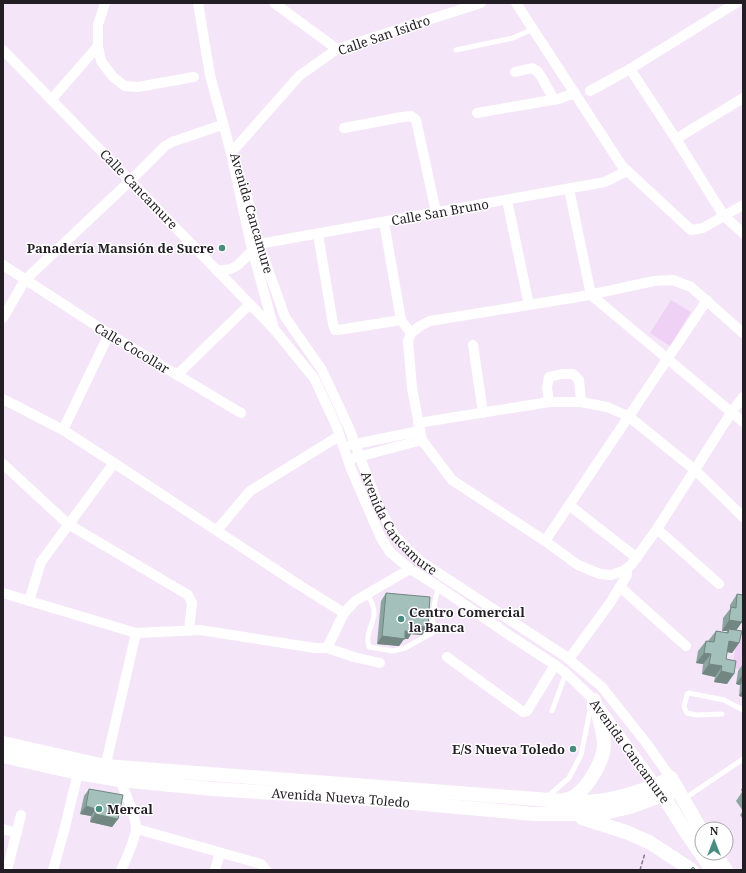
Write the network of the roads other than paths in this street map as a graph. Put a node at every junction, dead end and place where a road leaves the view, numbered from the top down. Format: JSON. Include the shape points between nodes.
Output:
{"nodes":[{"id":1,"x":105,"y":3,"type":"edge"},
{"id":2,"x":198,"y":3,"type":"edge"},
{"id":3,"x":481,"y":3,"type":"edge"},
{"id":4,"x":516,"y":3,"type":"edge"},
{"id":5,"x":736,"y":3,"type":"edge"},
{"id":6,"x":277,"y":4,"type":"edge"},
{"id":7,"x":533,"y":29,"type":"junction"},
{"id":8,"x":98,"y":46,"type":"junction"},
{"id":9,"x":337,"y":49,"type":"junction"},
{"id":10,"x":3,"y":50,"type":"edge"},
{"id":11,"x":456,"y":50,"type":"dead end"},
{"id":12,"x":630,"y":69,"type":"junction"},
{"id":13,"x":515,"y":72,"type":"dead end"},
{"id":14,"x":194,"y":77,"type":"dead end"},
{"id":15,"x":590,"y":91,"type":"dead end"},
{"id":16,"x":575,"y":93,"type":"junction"},
{"id":17,"x":743,"y":98,"type":"edge"},
{"id":18,"x":51,"y":100,"type":"junction"},
{"id":19,"x":554,"y":100,"type":"junction"},
{"id":20,"x":477,"y":113,"type":"dead end"},
{"id":21,"x":222,"y":125,"type":"junction"},
{"id":22,"x":344,"y":128,"type":"dead end"},
{"id":23,"x":676,"y":139,"type":"junction"},
{"id":24,"x":233,"y":151,"type":"junction"},
{"id":25,"x":627,"y":171,"type":"junction"},
{"id":26,"x":130,"y":181,"type":"junction"},
{"id":27,"x":569,"y":189,"type":"junction"},
{"id":28,"x":507,"y":200,"type":"junction"},
{"id":29,"x":743,"y":205,"type":"edge"},
{"id":30,"x":436,"y":212,"type":"junction"},
{"id":31,"x":724,"y":216,"type":"junction"},
{"id":32,"x":384,"y":222,"type":"junction"},
{"id":33,"x":743,"y":233,"type":"edge"},
{"id":34,"x":318,"y":234,"type":"junction"},
{"id":35,"x":255,"y":248,"type":"junction"},
{"id":36,"x":3,"y":265,"type":"edge"},
{"id":37,"x":217,"y":271,"type":"junction"},
{"id":38,"x":25,"y":280,"type":"junction"},
{"id":39,"x":591,"y":295,"type":"junction"},
{"id":40,"x":707,"y":300,"type":"junction"},
{"id":41,"x":250,"y":304,"type":"junction"},
{"id":42,"x":529,"y":305,"type":"junction"},
{"id":43,"x":3,"y":318,"type":"edge"},
{"id":44,"x":401,"y":320,"type":"junction"},
{"id":45,"x":274,"y":329,"type":"junction"},
{"id":46,"x":743,"y":333,"type":"edge"},
{"id":47,"x":109,"y":334,"type":"junction"},
{"id":48,"x":411,"y":334,"type":"junction"},
{"id":49,"x":473,"y":345,"type":"dead end"},
{"id":50,"x":668,"y":359,"type":"junction"},
{"id":51,"x":177,"y":375,"type":"junction"},
{"id":52,"x":743,"y":397,"type":"edge"},
{"id":53,"x":3,"y":399,"type":"edge"},
{"id":54,"x":549,"y":402,"type":"junction"},
{"id":55,"x":581,"y":402,"type":"junction"},
{"id":56,"x":241,"y":413,"type":"dead end"},
{"id":57,"x":483,"y":413,"type":"junction"},
{"id":58,"x":731,"y":413,"type":"junction"},
{"id":59,"x":628,"y":416,"type":"junction"},
{"id":60,"x":743,"y":422,"type":"edge"},
{"id":61,"x":63,"y":430,"type":"junction"},
{"id":62,"x":420,"y":431,"type":"junction"},
{"id":63,"x":339,"y":436,"type":"junction"},
{"id":64,"x":378,"y":439,"type":"junction"},
{"id":65,"x":355,"y":443,"type":"junction"},
{"id":66,"x":344,"y":447,"type":"junction"},
{"id":67,"x":381,"y":451,"type":"junction"},
{"id":68,"x":360,"y":456,"type":"junction"},
{"id":69,"x":348,"y":460,"type":"junction"},
{"id":70,"x":114,"y":462,"type":"junction"},
{"id":71,"x":3,"y":464,"type":"edge"},
{"id":72,"x":695,"y":470,"type":"junction"},
{"id":73,"x":569,"y":505,"type":"junction"},
{"id":74,"x":743,"y":517,"type":"edge"},
{"id":75,"x":68,"y":524,"type":"junction"},
{"id":76,"x":657,"y":529,"type":"junction"},
{"id":77,"x":217,"y":530,"type":"junction"},
{"id":78,"x":545,"y":540,"type":"junction"},
{"id":79,"x":637,"y":558,"type":"junction"},
{"id":80,"x":410,"y":569,"type":"junction"},
{"id":81,"x":627,"y":569,"type":"junction"},
{"id":82,"x":719,"y":584,"type":"dead end"},
{"id":83,"x":439,"y":587,"type":"junction"},
{"id":84,"x":620,"y":588,"type":"junction"},
{"id":85,"x":3,"y":593,"type":"edge"},
{"id":86,"x":367,"y":594,"type":"junction"},
{"id":87,"x":29,"y":601,"type":"junction"},
{"id":88,"x":344,"y":613,"type":"junction"},
{"id":89,"x":189,"y":631,"type":"junction"},
{"id":90,"x":136,"y":633,"type":"junction"},
{"id":91,"x":686,"y":646,"type":"dead end"},
{"id":92,"x":328,"y":648,"type":"junction"},
{"id":93,"x":447,"y":657,"type":"dead end"},
{"id":94,"x":569,"y":659,"type":"junction"},
{"id":95,"x":380,"y":663,"type":"dead end"},
{"id":96,"x":555,"y":665,"type":"junction"},
{"id":97,"x":566,"y":674,"type":"junction"},
{"id":98,"x":590,"y":695,"type":"junction"},
{"id":99,"x":743,"y":710,"type":"edge"},
{"id":100,"x":552,"y":711,"type":"dead end"},
{"id":101,"x":722,"y":714,"type":"dead end"},
{"id":102,"x":3,"y":743,"type":"edge"},
{"id":103,"x":3,"y":756,"type":"edge"},
{"id":104,"x":743,"y":759,"type":"edge"},
{"id":105,"x":104,"y":772,"type":"junction"},
{"id":106,"x":78,"y":773,"type":"junction"},
{"id":107,"x":120,"y":780,"type":"junction"},
{"id":108,"x":677,"y":789,"type":"junction"},
{"id":109,"x":660,"y":790,"type":"junction"},
{"id":110,"x":543,"y":799,"type":"junction"},
{"id":111,"x":563,"y":801,"type":"junction"},
{"id":112,"x":21,"y":815,"type":"dead end"},
{"id":113,"x":570,"y":815,"type":"junction"},
{"id":114,"x":696,"y":821,"type":"edge"},
{"id":115,"x":3,"y":829,"type":"edge"},
{"id":116,"x":136,"y":829,"type":"junction"},
{"id":117,"x":16,"y":833,"type":"junction"},
{"id":118,"x":220,"y":853,"type":"junction"},
{"id":119,"x":720,"y":861,"type":"edge"},
{"id":120,"x":7,"y":870,"type":"edge"},
{"id":121,"x":53,"y":870,"type":"edge"},
{"id":122,"x":121,"y":870,"type":"edge"},
{"id":123,"x":215,"y":870,"type":"edge"},
{"id":124,"x":266,"y":870,"type":"edge"},
{"id":125,"x":692,"y":870,"type":"edge"},
{"id":126,"x":712,"y":870,"type":"edge"},
{"id":127,"x":726,"y":870,"type":"edge"}],
"edges":[{"from":1,"to":8,"type":"street","via":[[98,25]]},
{"from":2,"to":21,"type":"street","name":"Avenida Cancamure","via":[[210,75]]},
{"from":3,"to":9,"type":"street","name":"Calle San Isidro"},
{"from":4,"to":7,"type":"street"},
{"from":5,"to":12,"type":"street"},
{"from":6,"to":9,"type":"street"},
{"from":7,"to":11,"type":"lane","via":[[513,38]]},
{"from":7,"to":16,"type":"street"},
{"from":8,"to":14,"type":"street","via":[[102,61],[113,77],[125,86],[160,84]]},
{"from":8,"to":18,"type":"street"},
{"from":9,"to":24,"type":"street","name":"Calle San Isidro","via":[[299,76]]},
{"from":10,"to":18,"type":"street","name":"Calle Cancamure"},
{"from":12,"to":15,"type":"street"},
{"from":12,"to":23,"type":"street"},
{"from":13,"to":19,"type":"street","via":[[532,68],[538,72]]},
{"from":16,"to":19,"type":"street"},
{"from":16,"to":25,"type":"street"},
{"from":17,"to":23,"type":"street"},
{"from":18,"to":26,"type":"street","name":"Calle Cancamure"},
{"from":19,"to":20,"type":"street"},
{"from":21,"to":24,"type":"street","name":"Avenida Cancamure"},
{"from":21,"to":26,"type":"street","via":[[165,146]]},
{"from":22,"to":30,"type":"street","via":[[402,117],[411,116],[416,120]]},
{"from":23,"to":31,"type":"street"},
{"from":24,"to":35,"type":"street","name":"Avenida Cancamure"},
{"from":25,"to":27,"type":"street","name":"Calle San Bruno","via":[[605,182]]},
{"from":25,"to":31,"type":"street","via":[[691,230],[703,228]]},
{"from":26,"to":37,"type":"street","name":"Calle Cancamure"},
{"from":26,"to":38,"type":"street"},
{"from":27,"to":28,"type":"street","name":"Calle San Bruno"},
{"from":27,"to":39,"type":"street"},
{"from":28,"to":30,"type":"street","name":"Calle San Bruno"},
{"from":28,"to":42,"type":"street"},
{"from":29,"to":31,"type":"street"},
{"from":30,"to":32,"type":"street","name":"Calle San Bruno"},
{"from":31,"to":33,"type":"street"},
{"from":32,"to":34,"type":"street","name":"Calle San Bruno"},
{"from":32,"to":44,"type":"street"},
{"from":34,"to":35,"type":"street","name":"Calle San Bruno"},
{"from":34,"to":44,"type":"street","via":[[335,330]]},
{"from":35,"to":37,"type":"street","via":[[238,265]]},
{"from":35,"to":45,"type":"street","name":"Avenida Cancamure"},
{"from":35,"to":65,"type":"street","name":"Avenida Cancamure","via":[[285,317],[322,370]]},
{"from":36,"to":38,"type":"street","name":"Calle Cocollar"},
{"from":37,"to":41,"type":"street","name":"Calle Cancamure"},
{"from":38,"to":43,"type":"street"},
{"from":38,"to":47,"type":"street","name":"Calle Cocollar"},
{"from":39,"to":40,"type":"street","via":[[654,281],[673,280],[691,287]]},
{"from":39,"to":42,"type":"street"},
{"from":39,"to":50,"type":"street"},
{"from":40,"to":46,"type":"street"},
{"from":40,"to":50,"type":"street"},
{"from":41,"to":45,"type":"street","name":"Calle Cancamure"},
{"from":41,"to":51,"type":"street","name":"Calle Cocollar"},
{"from":42,"to":48,"type":"street","via":[[430,321]]},
{"from":44,"to":48,"type":"street"},
{"from":45,"to":63,"type":"street","name":"Avenida Cancamure","via":[[314,378]]},
{"from":47,"to":51,"type":"street","name":"Calle Cocollar"},
{"from":47,"to":61,"type":"street"},
{"from":48,"to":62,"type":"street","via":[[408,341],[412,388]]},
{"from":49,"to":57,"type":"street"},
{"from":50,"to":58,"type":"street"},
{"from":50,"to":59,"type":"street"},
{"from":51,"to":56,"type":"street"},
{"from":52,"to":58,"type":"street"},
{"from":53,"to":61,"type":"street"},
{"from":54,"to":55,"type":"street"},
{"from":54,"to":55,"type":"street","via":[[549,377],[562,374],[573,374],[579,380]]},
{"from":54,"to":57,"type":"street"},
{"from":55,"to":59,"type":"street","via":[[607,407]]},
{"from":57,"to":62,"type":"street"},
{"from":58,"to":60,"type":"street"},
{"from":58,"to":72,"type":"street"},
{"from":59,"to":72,"type":"street"},
{"from":59,"to":73,"type":"street"},
{"from":61,"to":70,"type":"street"},
{"from":62,"to":64,"type":"street"},
{"from":62,"to":67,"type":"street"},
{"from":62,"to":78,"type":"street","via":[[452,480]]},
{"from":63,"to":66,"type":"street","name":"Avenida Cancamure"},
{"from":63,"to":77,"type":"street","via":[[250,491]]},
{"from":64,"to":65,"type":"street"},
{"from":64,"to":67,"type":"street"},
{"from":65,"to":66,"type":"street"},
{"from":65,"to":68,"type":"street","name":"Avenida Cancamure"},
{"from":66,"to":69,"type":"street","name":"Avenida Cancamure"},
{"from":67,"to":68,"type":"street"},
{"from":68,"to":69,"type":"street"},
{"from":68,"to":94,"type":"street","name":"Avenida Cancamure","via":[[378,505],[394,535],[420,561]]},
{"from":69,"to":80,"type":"street","name":"Avenida Cancamure","via":[[381,538],[390,552]]},
{"from":70,"to":75,"type":"street"},
{"from":70,"to":77,"type":"street"},
{"from":71,"to":75,"type":"street"},
{"from":72,"to":74,"type":"street"},
{"from":72,"to":76,"type":"street"},
{"from":73,"to":78,"type":"street"},
{"from":73,"to":79,"type":"street"},
{"from":75,"to":87,"type":"street","via":[[42,562]]},
{"from":75,"to":89,"type":"street","via":[[188,595],[192,603]]},
{"from":76,"to":79,"type":"street"},
{"from":76,"to":82,"type":"street"},
{"from":77,"to":88,"type":"street"},
{"from":78,"to":81,"type":"street","via":[[578,564],[600,574],[611,575]]},
{"from":79,"to":81,"type":"street"},
{"from":80,"to":83,"type":"street","name":"Avenida Cancamure"},
{"from":80,"to":86,"type":"street"},
{"from":81,"to":84,"type":"street","via":[[627,575]]},
{"from":83,"to":86,"type":"lane","via":[[435,596],[432,632],[405,648],[392,651],[369,647],[366,640],[374,615],[373,604]]},
{"from":83,"to":96,"type":"street","name":"Avenida Cancamure"},
{"from":84,"to":91,"type":"street"},
{"from":84,"to":94,"type":"street"},
{"from":85,"to":87,"type":"street"},
{"from":86,"to":88,"type":"street","via":[[355,601]]},
{"from":87,"to":90,"type":"street"},
{"from":88,"to":92,"type":"street"},
{"from":89,"to":90,"type":"street"},
{"from":89,"to":92,"type":"street","via":[[200,630]]},
{"from":90,"to":105,"type":"street"},
{"from":92,"to":95,"type":"street"},
{"from":93,"to":96,"type":"street","via":[[523,712],[527,711]]},
{"from":94,"to":108,"type":"street","name":"Avenida Cancamure","via":[[602,687],[647,744]]},
{"from":96,"to":97,"type":"street","name":"Avenida Cancamure"},
{"from":97,"to":98,"type":"street","name":"Avenida Cancamure"},
{"from":97,"to":100,"type":"lane"},
{"from":98,"to":109,"type":"street","name":"Avenida Cancamure"},
{"from":98,"to":110,"type":"lane","via":[[590,711],[581,755],[569,778]]},
{"from":98,"to":111,"type":"main road","via":[[603,730],[604,747],[596,771],[588,783],[576,795]]},
{"from":99,"to":101,"type":"lane","via":[[724,700],[688,694],[684,707],[687,713],[697,716]]},
{"from":102,"to":105,"type":"main road","name":"Avenida Nueva Toledo"},
{"from":103,"to":106,"type":"main road","name":"Avenida Nueva Toledo"},
{"from":104,"to":108,"type":"lane"},
{"from":105,"to":106,"type":"main road","name":"Avenida Nueva Toledo"},
{"from":105,"to":107,"type":"main road","name":"Avenida Nueva Toledo"},
{"from":105,"to":110,"type":"main road","name":"Avenida Nueva Toledo"},
{"from":106,"to":121,"type":"street"},
{"from":107,"to":113,"type":"main road","name":"Avenida Nueva Toledo"},
{"from":107,"to":116,"type":"street","via":[[133,813]]},
{"from":108,"to":109,"type":"main road","name":"Avenida Nueva Toledo"},
{"from":108,"to":114,"type":"main road","name":"Avenida Cancamure"},
{"from":109,"to":111,"type":"main road","name":"Avenida Nueva Toledo","via":[[596,801]]},
{"from":109,"to":113,"type":"main road","name":"Avenida Nueva Toledo","via":[[630,807],[600,814]]},
{"from":109,"to":126,"type":"main road","name":"Avenida Cancamure"},
{"from":110,"to":111,"type":"main road","name":"Avenida Nueva Toledo"},
{"from":112,"to":117,"type":"street"},
{"from":113,"to":125,"type":"main road","via":[[626,832],[649,842]]},
{"from":115,"to":117,"type":"street"},
{"from":116,"to":118,"type":"street"},
{"from":116,"to":122,"type":"street"},
{"from":117,"to":120,"type":"street"},
{"from":118,"to":123,"type":"street"},
{"from":118,"to":124,"type":"street","via":[[261,864]]},
{"from":119,"to":127,"type":"main road"}]}
